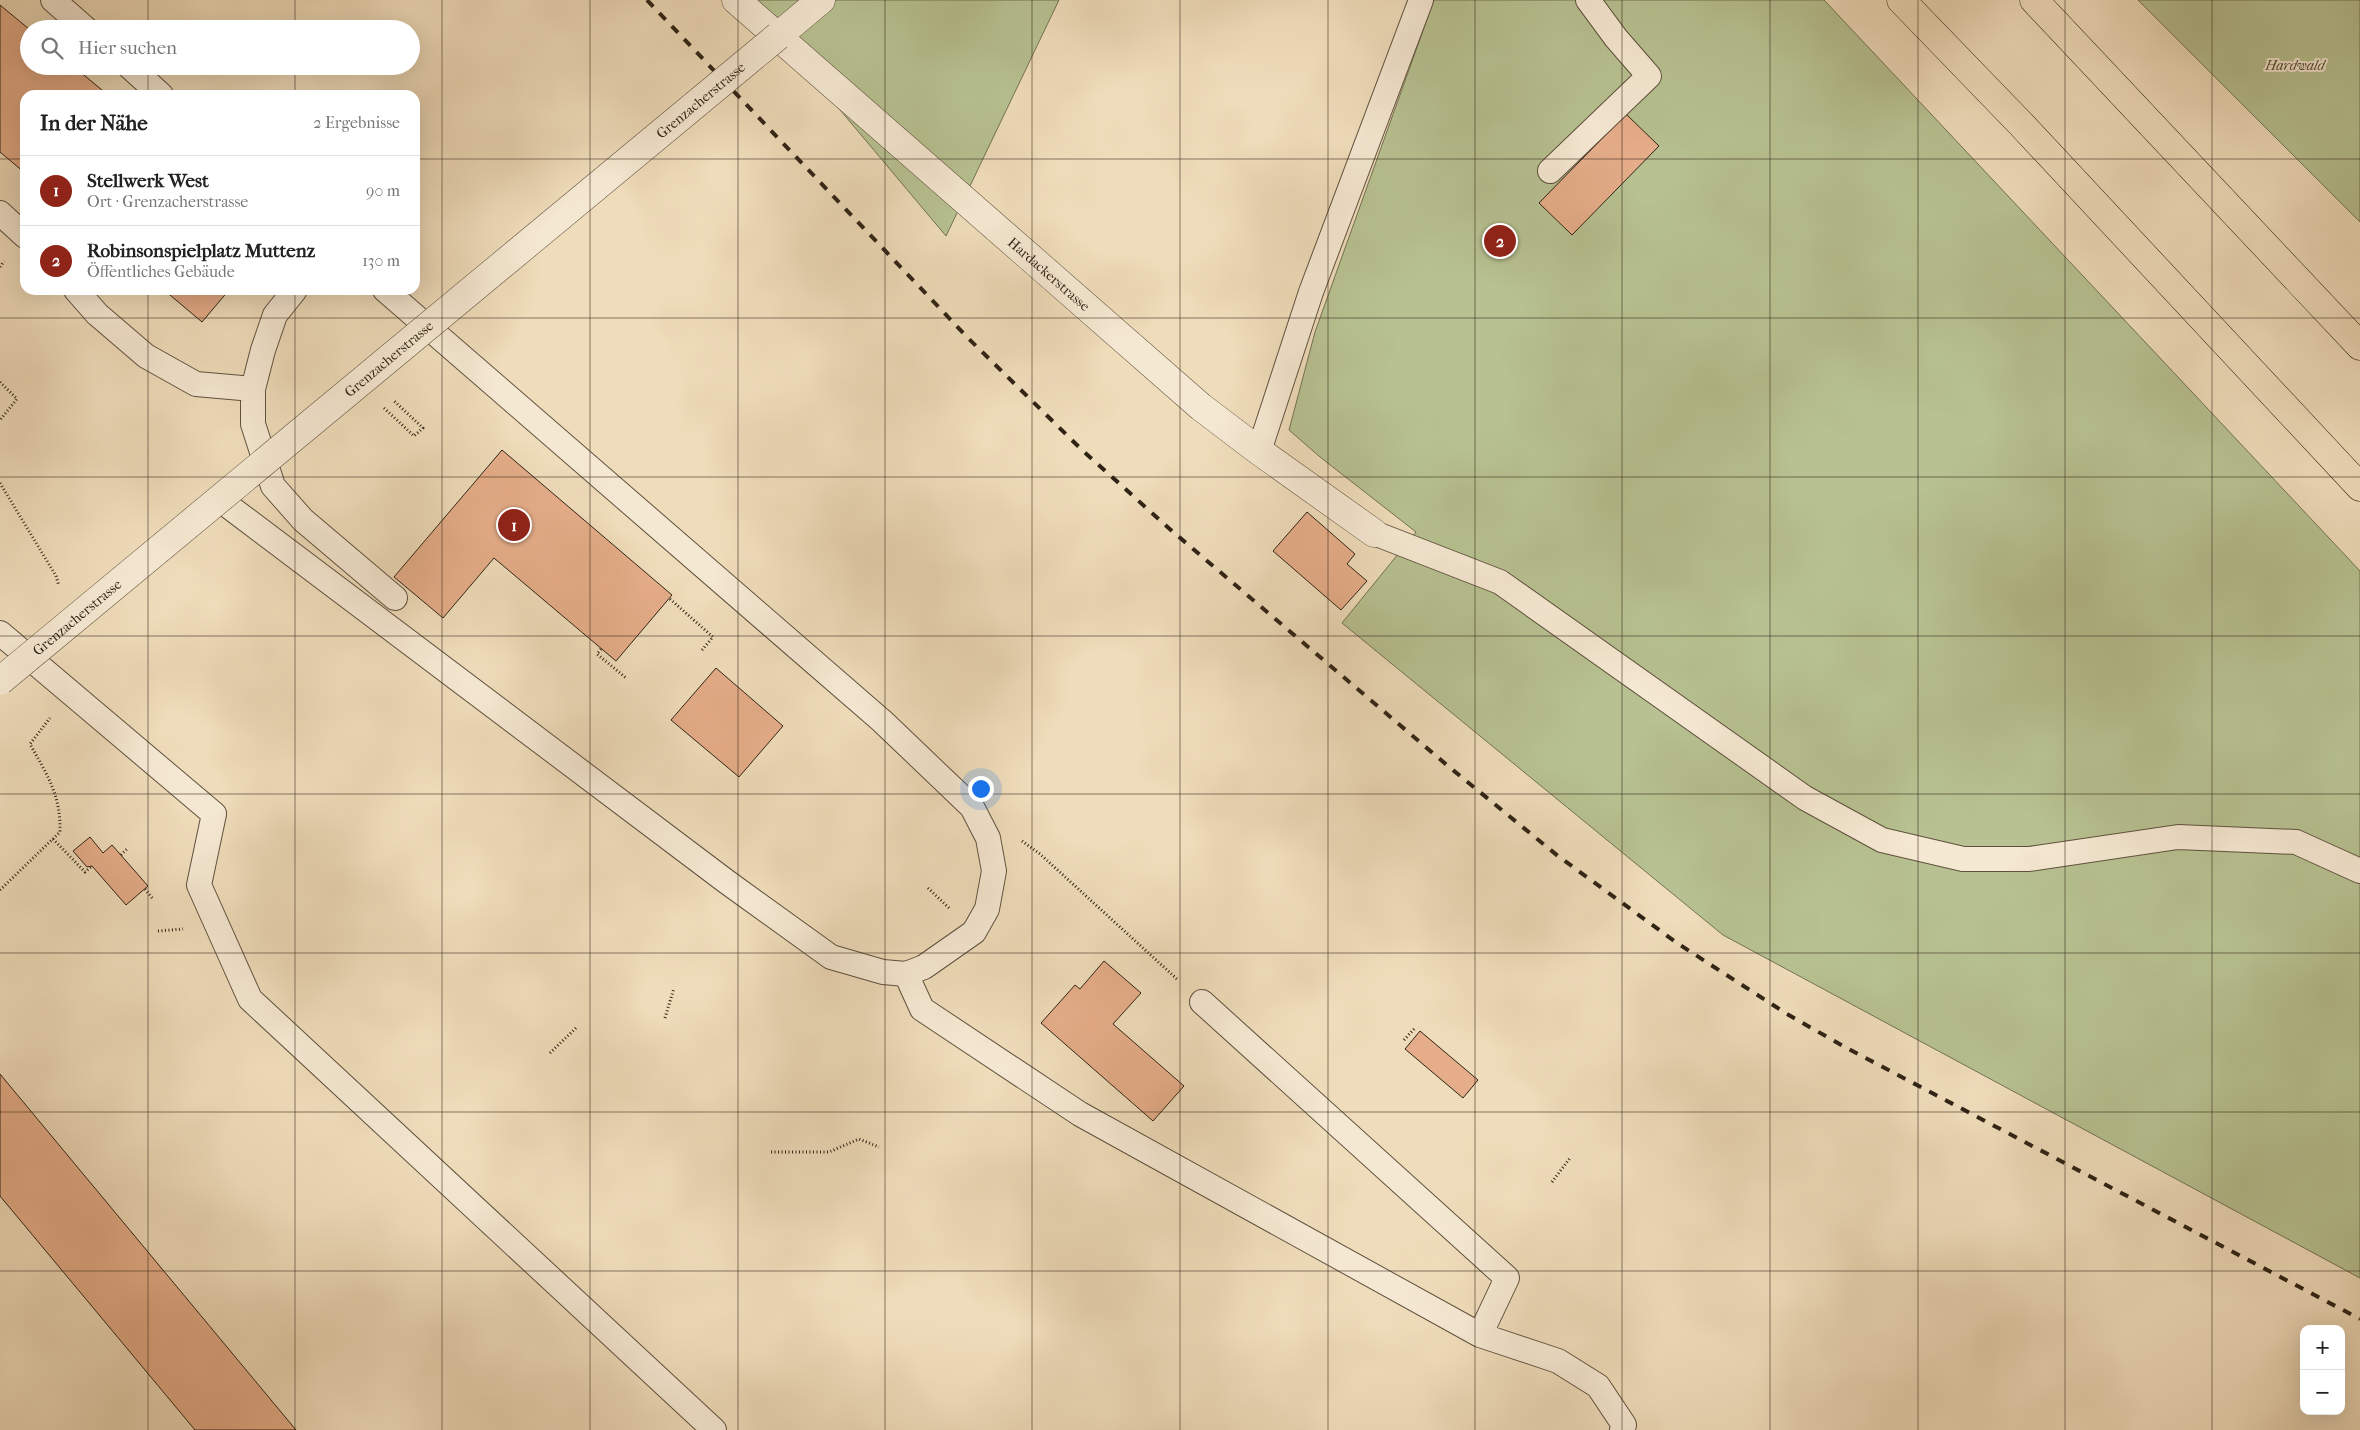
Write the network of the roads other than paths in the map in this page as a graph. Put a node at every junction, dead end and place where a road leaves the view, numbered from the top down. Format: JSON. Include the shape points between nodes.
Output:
{"nodes":[{"id":1,"x":53,"y":0,"type":"edge"},
{"id":2,"x":736,"y":0,"type":"edge"},
{"id":3,"x":821,"y":0,"type":"edge"},
{"id":4,"x":1420,"y":0,"type":"edge"},
{"id":5,"x":1588,"y":0,"type":"edge"},
{"id":6,"x":1901,"y":0,"type":"edge"},
{"id":7,"x":2034,"y":0,"type":"edge"},
{"id":8,"x":76,"y":20,"type":"edge"},
{"id":9,"x":778,"y":36,"type":"junction"},
{"id":10,"x":139,"y":75,"type":"edge"},
{"id":11,"x":155,"y":90,"type":"edge"},
{"id":12,"x":1550,"y":171,"type":"dead end"},
{"id":13,"x":0,"y":213,"type":"edge"},
{"id":14,"x":20,"y":231,"type":"edge"},
{"id":15,"x":80,"y":295,"type":"edge"},
{"id":16,"x":291,"y":295,"type":"edge"},
{"id":17,"x":390,"y":295,"type":"edge"},
{"id":18,"x":2360,"y":346,"type":"edge"},
{"id":19,"x":253,"y":389,"type":"junction"},
{"id":20,"x":1259,"y":452,"type":"junction"},
{"id":21,"x":2360,"y":487,"type":"edge"},
{"id":22,"x":219,"y":499,"type":"junction"},
{"id":23,"x":1374,"y":533,"type":"joint"},
{"id":24,"x":395,"y":598,"type":"dead end"},
{"id":25,"x":0,"y":634,"type":"edge"},
{"id":26,"x":0,"y":681,"type":"edge"},
{"id":27,"x":2360,"y":871,"type":"edge"},
{"id":28,"x":906,"y":974,"type":"junction"},
{"id":29,"x":1202,"y":1002,"type":"road end"},
{"id":30,"x":1480,"y":1335,"type":"junction"},
{"id":31,"x":714,"y":1430,"type":"edge"},
{"id":32,"x":1622,"y":1430,"type":"edge"}],
"edges":[{"from":1,"to":8,"type":"lane"},
{"from":2,"to":9,"type":"street","name":"Hardackerstrasse"},
{"from":3,"to":9,"type":"street","name":"Grenzacherstrasse"},
{"from":4,"to":20,"type":"lane","via":[[1311,292]]},
{"from":5,"to":12,"type":"lane","via":[[1650,76]]},
{"from":6,"to":21,"type":"highway","via":[[2027,130]]},
{"from":7,"to":18,"type":"highway"},
{"from":9,"to":20,"type":"street","name":"Hardackerstrasse","via":[[1201,407]]},
{"from":9,"to":22,"type":"street","name":"Grenzacherstrasse","bridge":true},
{"from":10,"to":11,"type":"lane"},
{"from":13,"to":14,"type":"lane"},
{"from":15,"to":19,"type":"lane","via":[[97,314],[146,356],[196,384]]},
{"from":16,"to":19,"type":"lane","via":[[275,315]]},
{"from":17,"to":28,"type":"lane","via":[[882,721],[972,807],[988,838],[994,871],[987,908],[974,932],[924,967]]},
{"from":19,"to":24,"type":"lane","via":[[253,424],[273,486],[303,520]]},
{"from":20,"to":23,"type":"street","name":"Hardackerstrasse"},
{"from":22,"to":26,"type":"street","name":"Grenzacherstrasse","bridge":true},
{"from":22,"to":28,"type":"lane","via":[[831,957],[883,972]]},
{"from":23,"to":27,"type":"lane","via":[[1500,582],[1805,798],[1882,840],[1963,858],[2029,859],[2178,837],[2296,842]]},
{"from":25,"to":31,"type":"lane","via":[[214,814],[199,885],[250,999]]},
{"from":28,"to":30,"type":"lane","via":[[922,1009],[1080,1114]]},
{"from":29,"to":30,"type":"lane","via":[[1507,1278]]},
{"from":30,"to":32,"type":"lane","via":[[1558,1361],[1598,1386],[1624,1425]]}]}
